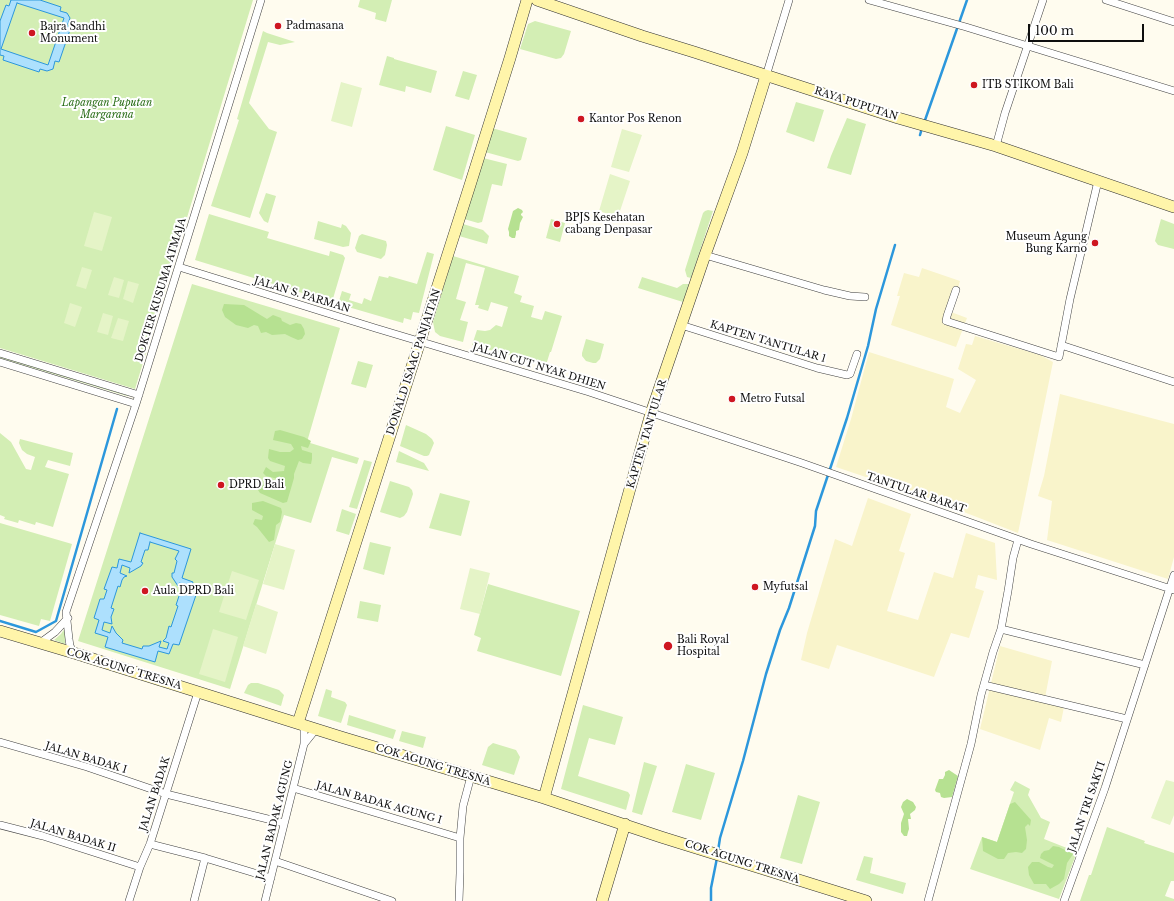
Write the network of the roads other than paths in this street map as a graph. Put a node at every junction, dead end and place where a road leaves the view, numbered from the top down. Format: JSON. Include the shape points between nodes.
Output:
{"nodes":[{"id":1,"x":261,"y":0,"type":"edge"},
{"id":2,"x":527,"y":0,"type":"edge"},
{"id":3,"x":537,"y":0,"type":"edge"},
{"id":4,"x":789,"y":0,"type":"edge"},
{"id":5,"x":869,"y":0,"type":"edge"},
{"id":6,"x":1043,"y":0,"type":"edge"},
{"id":7,"x":1106,"y":0,"type":"edge"},
{"id":8,"x":1174,"y":22,"type":"edge"},
{"id":9,"x":1027,"y":46,"type":"junction"},
{"id":10,"x":766,"y":76,"type":"junction"},
{"id":11,"x":1174,"y":92,"type":"edge"},
{"id":12,"x":996,"y":146,"type":"junction"},
{"id":13,"x":1098,"y":181,"type":"junction"},
{"id":14,"x":1174,"y":207,"type":"edge"},
{"id":15,"x":705,"y":255,"type":"junction"},
{"id":16,"x":179,"y":267,"type":"junction"},
{"id":17,"x":956,"y":290,"type":"dead end"},
{"id":18,"x":865,"y":297,"type":"dead end"},
{"id":19,"x":684,"y":326,"type":"junction"},
{"id":20,"x":420,"y":341,"type":"junction"},
{"id":21,"x":1061,"y":345,"type":"junction"},
{"id":22,"x":0,"y":353,"type":"edge"},
{"id":23,"x":857,"y":354,"type":"dead end"},
{"id":24,"x":0,"y":362,"type":"edge"},
{"id":25,"x":1174,"y":382,"type":"edge"},
{"id":26,"x":139,"y":395,"type":"junction"},
{"id":27,"x":136,"y":404,"type":"junction"},
{"id":28,"x":651,"y":413,"type":"junction"},
{"id":29,"x":1018,"y":540,"type":"junction"},
{"id":30,"x":1174,"y":575,"type":"edge"},
{"id":31,"x":1172,"y":589,"type":"edge"},
{"id":32,"x":66,"y":620,"type":"junction"},
{"id":33,"x":1001,"y":629,"type":"junction"},
{"id":34,"x":0,"y":631,"type":"edge"},
{"id":35,"x":40,"y":643,"type":"junction"},
{"id":36,"x":74,"y":653,"type":"junction"},
{"id":37,"x":1145,"y":665,"type":"junction"},
{"id":38,"x":984,"y":685,"type":"junction"},
{"id":39,"x":198,"y":692,"type":"junction"},
{"id":40,"x":1127,"y":719,"type":"junction"},
{"id":41,"x":301,"y":724,"type":"junction"},
{"id":42,"x":316,"y":729,"type":"junction"},
{"id":43,"x":0,"y":742,"type":"edge"},
{"id":44,"x":304,"y":744,"type":"junction"},
{"id":45,"x":471,"y":776,"type":"junction"},
{"id":46,"x":293,"y":788,"type":"junction"},
{"id":47,"x":166,"y":794,"type":"junction"},
{"id":48,"x":544,"y":798,"type":"junction"},
{"id":49,"x":284,"y":823,"type":"junction"},
{"id":50,"x":625,"y":824,"type":"junction"},
{"id":51,"x":0,"y":825,"type":"edge"},
{"id":52,"x":460,"y":838,"type":"junction"},
{"id":53,"x":150,"y":844,"type":"junction"},
{"id":54,"x":205,"y":858,"type":"junction"},
{"id":55,"x":275,"y":861,"type":"junction"},
{"id":56,"x":140,"y":867,"type":"junction"},
{"id":57,"x":271,"y":878,"type":"junction"},
{"id":58,"x":129,"y":901,"type":"edge"},
{"id":59,"x":194,"y":901,"type":"edge"},
{"id":60,"x":265,"y":901,"type":"edge"},
{"id":61,"x":392,"y":901,"type":"edge"},
{"id":62,"x":459,"y":901,"type":"edge"},
{"id":63,"x":602,"y":901,"type":"edge"},
{"id":64,"x":866,"y":901,"type":"edge"},
{"id":65,"x":928,"y":901,"type":"edge"},
{"id":66,"x":1064,"y":901,"type":"edge"}],
"edges":[{"from":1,"to":16,"type":"street","name":"DOKTER KUSUMA ATMAJA"},
{"from":2,"to":20,"type":"street","name":"DONALD ISAAC PANJAITAN"},
{"from":3,"to":10,"type":"street","name":"RAYA PUPUTAN"},
{"from":4,"to":10,"type":"street"},
{"from":5,"to":9,"type":"street"},
{"from":6,"to":9,"type":"street"},
{"from":7,"to":8,"type":"street"},
{"from":9,"to":11,"type":"street"},
{"from":9,"to":12,"type":"street"},
{"from":10,"to":12,"type":"street","name":"RAYA PUPUTAN"},
{"from":10,"to":15,"type":"street","name":"KAPTEN TANTULAR"},
{"from":12,"to":13,"type":"street","name":"RAYA PUPUTAN"},
{"from":13,"to":14,"type":"street","name":"RAYA PUPUTAN"},
{"from":13,"to":21,"type":"street"},
{"from":15,"to":18,"type":"street","via":[[824,290]]},
{"from":15,"to":19,"type":"street","name":"KAPTEN TANTULAR"},
{"from":16,"to":20,"type":"street","name":"JALAN S. PARMAN"},
{"from":16,"to":26,"type":"street","name":"DOKTER KUSUMA ATMAJA"},
{"from":17,"to":21,"type":"street","via":[[946,321],[1059,357]]},
{"from":19,"to":23,"type":"street","name":"KAPTEN TANTULAR 1","via":[[847,376]]},
{"from":19,"to":28,"type":"street","name":"KAPTEN TANTULAR"},
{"from":20,"to":28,"type":"street","name":"JALAN CUT NYAK DHIEN"},
{"from":20,"to":41,"type":"street","name":"DONALD ISAAC PANJAITAN"},
{"from":21,"to":25,"type":"street"},
{"from":22,"to":26,"type":"street"},
{"from":24,"to":27,"type":"street"},
{"from":26,"to":27,"type":"street","name":"DOKTER KUSUMA ATMAJA"},
{"from":27,"to":32,"type":"street","name":"DOKTER KUSUMA ATMAJA"},
{"from":28,"to":29,"type":"street","name":"TANTULAR BARAT"},
{"from":28,"to":48,"type":"street","name":"KAPTEN TANTULAR"},
{"from":29,"to":31,"type":"street","name":"TANTULAR BARAT"},
{"from":29,"to":33,"type":"street"},
{"from":30,"to":31,"type":"street","name":"JALAN TRI SAKTI"},
{"from":31,"to":37,"type":"street","name":"JALAN TRI SAKTI"},
{"from":32,"to":35,"type":"street","name":"DOKTER KUSUMA ATMAJA"},
{"from":32,"to":36,"type":"street","name":"DOKTER KUSUMA ATMAJA","via":[[68,639]]},
{"from":33,"to":37,"type":"street"},
{"from":33,"to":38,"type":"street"},
{"from":34,"to":35,"type":"street","name":"COK AGUNG TRESNA"},
{"from":35,"to":36,"type":"street","name":"COK AGUNG TRESNA"},
{"from":36,"to":39,"type":"street","name":"COK AGUNG TRESNA"},
{"from":37,"to":40,"type":"street","name":"JALAN TRI SAKTI"},
{"from":38,"to":40,"type":"street"},
{"from":38,"to":65,"type":"street","via":[[971,744]]},
{"from":39,"to":41,"type":"street","name":"COK AGUNG TRESNA"},
{"from":39,"to":47,"type":"street","name":"JALAN BADAK"},
{"from":40,"to":66,"type":"street","name":"JALAN TRI SAKTI"},
{"from":41,"to":42,"type":"street","name":"COK AGUNG TRESNA"},
{"from":41,"to":44,"type":"street","name":"JALAN BADAK AGUNG"},
{"from":42,"to":44,"type":"street","name":"JALAN BADAK AGUNG"},
{"from":42,"to":45,"type":"street","name":"COK AGUNG TRESNA"},
{"from":43,"to":47,"type":"street","name":"JALAN BADAK I","via":[[87,767]]},
{"from":44,"to":46,"type":"street","name":"JALAN BADAK AGUNG"},
{"from":45,"to":48,"type":"street","name":"COK AGUNG TRESNA"},
{"from":45,"to":52,"type":"street","via":[[463,806]]},
{"from":46,"to":49,"type":"street","name":"JALAN BADAK AGUNG"},
{"from":46,"to":52,"type":"street","name":"JALAN BADAK AGUNG I"},
{"from":47,"to":49,"type":"street","name":"JALAN BADAK I"},
{"from":47,"to":53,"type":"street","name":"JALAN BADAK"},
{"from":48,"to":50,"type":"street","name":"COK AGUNG TRESNA"},
{"from":49,"to":55,"type":"street","name":"JALAN BADAK AGUNG"},
{"from":50,"to":63,"type":"street"},
{"from":50,"to":64,"type":"street","name":"COK AGUNG TRESNA"},
{"from":51,"to":56,"type":"street","name":"JALAN BADAK II"},
{"from":52,"to":62,"type":"street"},
{"from":53,"to":54,"type":"street"},
{"from":53,"to":56,"type":"street","name":"JALAN BADAK"},
{"from":54,"to":57,"type":"street"},
{"from":54,"to":59,"type":"street"},
{"from":55,"to":57,"type":"street","name":"JALAN BADAK AGUNG"},
{"from":55,"to":61,"type":"street"},
{"from":56,"to":58,"type":"street","name":"JALAN BADAK"},
{"from":57,"to":60,"type":"street","name":"JALAN BADAK AGUNG"}]}
